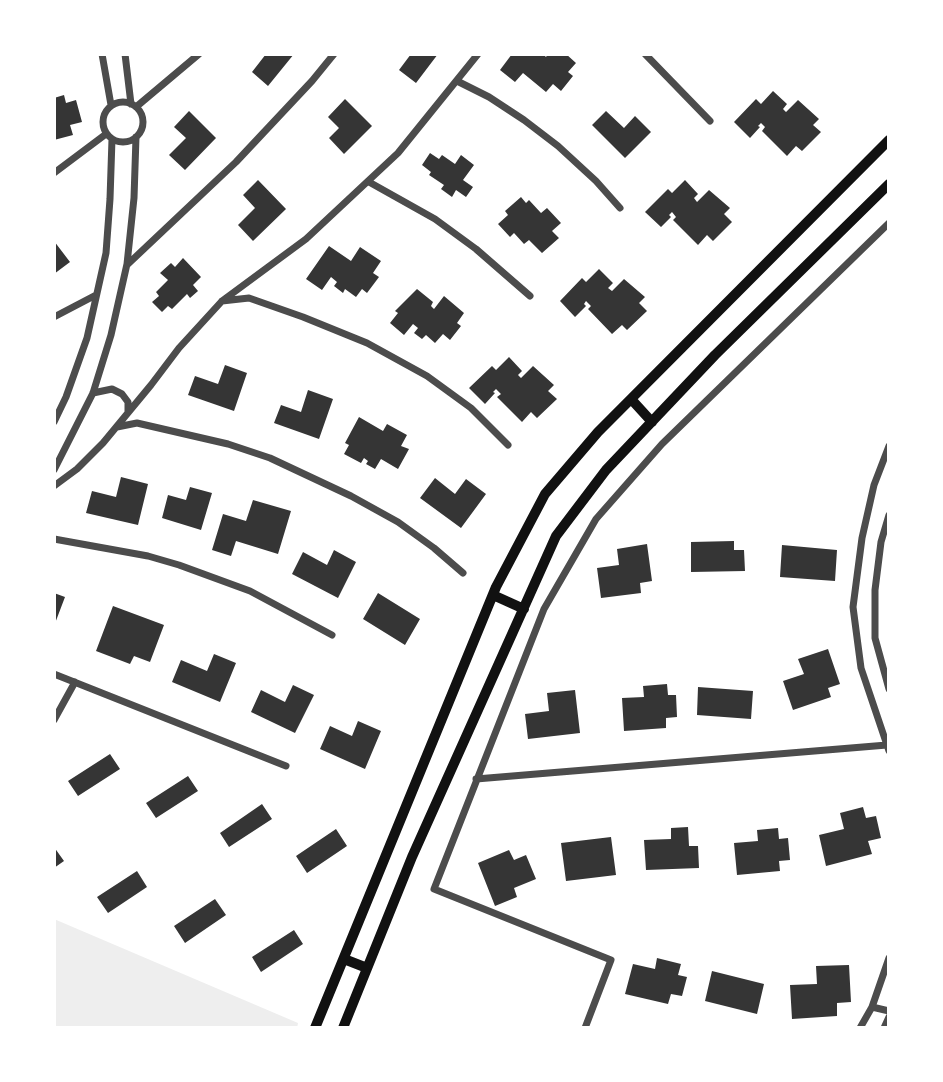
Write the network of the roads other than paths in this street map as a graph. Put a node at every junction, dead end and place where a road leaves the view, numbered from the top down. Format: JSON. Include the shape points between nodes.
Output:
{"nodes":[{"id":1,"x":102,"y":54,"type":"edge"},
{"id":2,"x":125,"y":54,"type":"edge"},
{"id":3,"x":199,"y":54,"type":"edge"},
{"id":4,"x":334,"y":54,"type":"edge"},
{"id":5,"x":478,"y":54,"type":"edge"},
{"id":6,"x":645,"y":54,"type":"edge"},
{"id":7,"x":457,"y":81,"type":"junction"},
{"id":8,"x":111,"y":105,"type":"junction"},
{"id":9,"x":134,"y":106,"type":"junction"},
{"id":10,"x":710,"y":121,"type":"dead end"},
{"id":11,"x":109,"y":137,"type":"junction"},
{"id":12,"x":136,"y":137,"type":"junction"},
{"id":13,"x":889,"y":140,"type":"edge"},
{"id":14,"x":54,"y":173,"type":"edge"},
{"id":15,"x":369,"y":181,"type":"junction"},
{"id":16,"x":889,"y":184,"type":"edge"},
{"id":17,"x":620,"y":208,"type":"dead end"},
{"id":18,"x":889,"y":223,"type":"edge"},
{"id":19,"x":127,"y":264,"type":"junction"},
{"id":20,"x":96,"y":295,"type":"junction"},
{"id":21,"x":530,"y":296,"type":"dead end"},
{"id":22,"x":222,"y":301,"type":"junction"},
{"id":23,"x":54,"y":317,"type":"edge"},
{"id":24,"x":93,"y":393,"type":"junction"},
{"id":25,"x":631,"y":399,"type":"junction"},
{"id":26,"x":128,"y":413,"type":"junction"},
{"id":27,"x":54,"y":422,"type":"edge"},
{"id":28,"x":652,"y":422,"type":"junction"},
{"id":29,"x":116,"y":427,"type":"junction"},
{"id":30,"x":508,"y":445,"type":"dead end"},
{"id":31,"x":889,"y":446,"type":"edge"},
{"id":32,"x":54,"y":470,"type":"edge"},
{"id":33,"x":54,"y":486,"type":"edge"},
{"id":34,"x":889,"y":515,"type":"edge"},
{"id":35,"x":54,"y":539,"type":"edge"},
{"id":36,"x":885,"y":541,"type":"edge"},
{"id":37,"x":463,"y":573,"type":"dead end"},
{"id":38,"x":493,"y":595,"type":"junction"},
{"id":39,"x":524,"y":609,"type":"junction"},
{"id":40,"x":332,"y":635,"type":"dead end"},
{"id":41,"x":54,"y":674,"type":"edge"},
{"id":42,"x":75,"y":682,"type":"junction"},
{"id":43,"x":889,"y":689,"type":"edge"},
{"id":44,"x":54,"y":720,"type":"edge"},
{"id":45,"x":888,"y":748,"type":"edge"},
{"id":46,"x":286,"y":766,"type":"dead end"},
{"id":47,"x":476,"y":779,"type":"junction"},
{"id":48,"x":889,"y":958,"type":"edge"},
{"id":49,"x":344,"y":959,"type":"junction"},
{"id":50,"x":368,"y":968,"type":"junction"},
{"id":51,"x":872,"y":1007,"type":"junction"},
{"id":52,"x":889,"y":1011,"type":"edge"},
{"id":53,"x":889,"y":1017,"type":"edge"},
{"id":54,"x":315,"y":1028,"type":"edge"},
{"id":55,"x":343,"y":1028,"type":"edge"},
{"id":56,"x":585,"y":1028,"type":"edge"},
{"id":57,"x":860,"y":1028,"type":"edge"},
{"id":58,"x":884,"y":1028,"type":"edge"}],
"edges":[{"from":1,"to":8,"type":"street"},
{"from":2,"to":9,"type":"street"},
{"from":3,"to":9,"type":"street"},
{"from":4,"to":19,"type":"street","via":[[236,162]]},
{"from":5,"to":7,"type":"street"},
{"from":6,"to":10,"type":"street"},
{"from":7,"to":15,"type":"street"},
{"from":7,"to":17,"type":"street","via":[[489,97],[558,146]]},
{"from":8,"to":9,"type":"street","via":[[124,102]]},
{"from":8,"to":11,"type":"street","via":[[102,122]]},
{"from":9,"to":12,"type":"street","via":[[143,119]]},
{"from":11,"to":12,"type":"street","via":[[124,143]]},
{"from":11,"to":14,"type":"street"},
{"from":11,"to":20,"type":"street","via":[[106,253]]},
{"from":12,"to":19,"type":"street"},
{"from":13,"to":25,"type":"main road"},
{"from":15,"to":21,"type":"street","via":[[435,219]]},
{"from":15,"to":22,"type":"street","via":[[306,239]]},
{"from":16,"to":28,"type":"main road"},
{"from":18,"to":47,"type":"street","via":[[662,444],[596,519],[544,609]]},
{"from":19,"to":24,"type":"street"},
{"from":20,"to":23,"type":"street"},
{"from":20,"to":27,"type":"street","via":[[87,338]]},
{"from":22,"to":26,"type":"street"},
{"from":22,"to":30,"type":"street","via":[[249,299],[367,343],[427,376],[471,408]]},
{"from":24,"to":26,"type":"street","via":[[112,389],[122,394]]},
{"from":24,"to":32,"type":"street"},
{"from":25,"to":28,"type":"main road"},
{"from":25,"to":38,"type":"main road","via":[[545,494]]},
{"from":26,"to":29,"type":"street"},
{"from":28,"to":39,"type":"main road","via":[[606,470],[556,536]]},
{"from":29,"to":33,"type":"street","via":[[77,469]]},
{"from":29,"to":37,"type":"street","via":[[137,423],[270,458],[398,522]]},
{"from":31,"to":45,"type":"street","via":[[862,538],[853,607],[861,668]]},
{"from":34,"to":36,"type":"street"},
{"from":35,"to":40,"type":"street","via":[[178,565],[250,591]]},
{"from":36,"to":43,"type":"street","via":[[875,590],[875,638]]},
{"from":38,"to":39,"type":"main road"},
{"from":38,"to":49,"type":"main road"},
{"from":39,"to":50,"type":"main road","via":[[412,857]]},
{"from":41,"to":42,"type":"street"},
{"from":42,"to":44,"type":"street"},
{"from":42,"to":46,"type":"street"},
{"from":45,"to":47,"type":"street"},
{"from":47,"to":56,"type":"street","via":[[434,889],[611,960]]},
{"from":48,"to":51,"type":"street"},
{"from":49,"to":50,"type":"main road"},
{"from":49,"to":54,"type":"main road"},
{"from":50,"to":55,"type":"main road"},
{"from":51,"to":52,"type":"street"},
{"from":51,"to":57,"type":"street"},
{"from":53,"to":58,"type":"street"}]}
